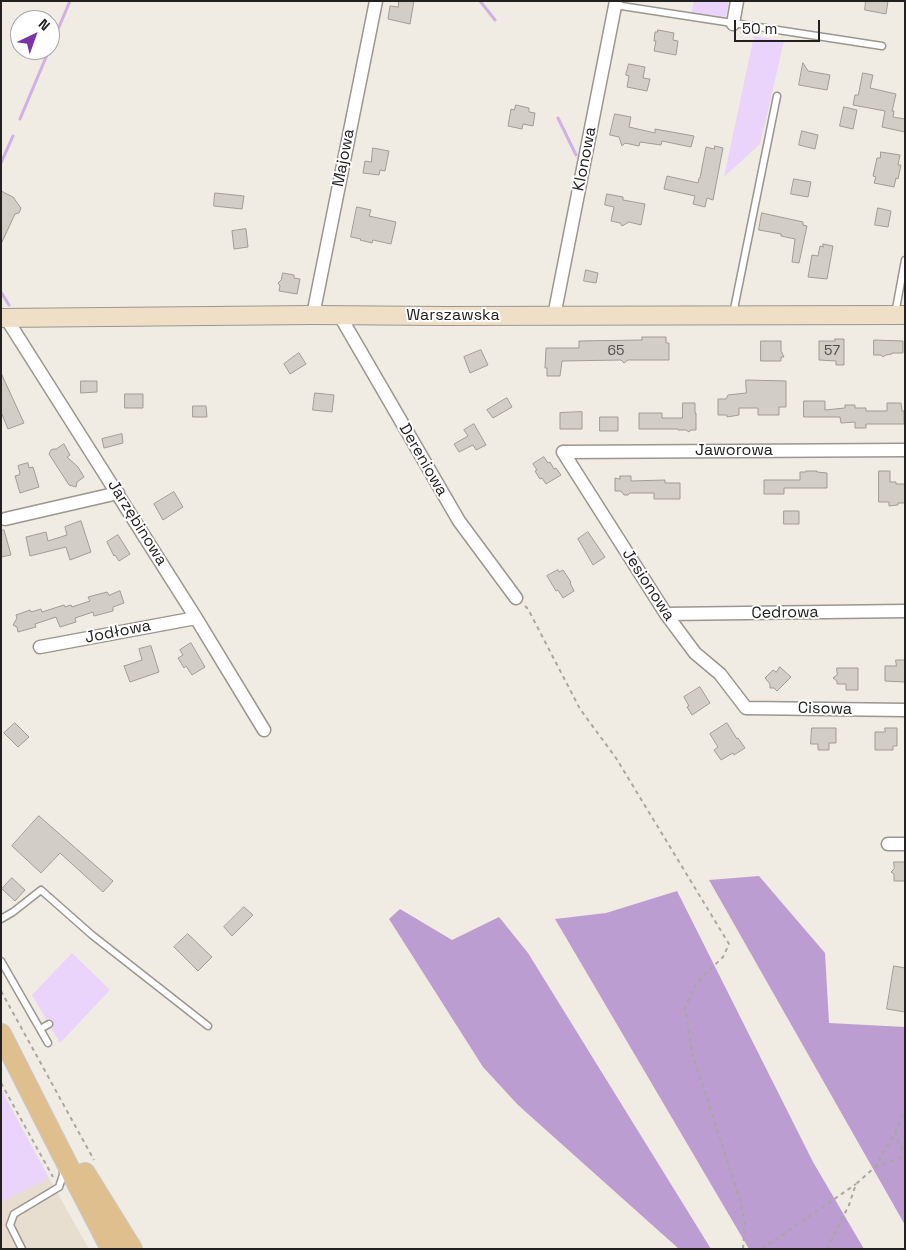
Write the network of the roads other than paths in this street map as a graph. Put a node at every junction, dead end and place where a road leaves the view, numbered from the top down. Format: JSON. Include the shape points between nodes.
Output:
{"nodes":[{"id":1,"x":376,"y":1,"type":"edge"},
{"id":2,"x":737,"y":1,"type":"edge"},
{"id":3,"x":616,"y":3,"type":"edge"},
{"id":4,"x":732,"y":24,"type":"junction"},
{"id":5,"x":882,"y":46,"type":"dead end"},
{"id":6,"x":777,"y":96,"type":"dead end"},
{"id":7,"x":905,"y":260,"type":"edge"},
{"id":8,"x":313,"y":315,"type":"junction"},
{"id":9,"x":733,"y":315,"type":"junction"},
{"id":10,"x":900,"y":315,"type":"edge"},
{"id":11,"x":340,"y":316,"type":"junction"},
{"id":12,"x":554,"y":316,"type":"junction"},
{"id":13,"x":4,"y":318,"type":"edge"},
{"id":14,"x":905,"y":450,"type":"edge"},
{"id":15,"x":563,"y":452,"type":"joint"},
{"id":16,"x":118,"y":493,"type":"junction"},
{"id":17,"x":5,"y":519,"type":"dead end"},
{"id":18,"x":516,"y":598,"type":"road end"},
{"id":19,"x":905,"y":611,"type":"edge"},
{"id":20,"x":666,"y":614,"type":"junction"},
{"id":21,"x":196,"y":618,"type":"junction"},
{"id":22,"x":40,"y":647,"type":"dead end"},
{"id":23,"x":746,"y":708,"type":"joint"},
{"id":24,"x":905,"y":710,"type":"edge"},
{"id":25,"x":264,"y":730,"type":"dead end"},
{"id":26,"x":888,"y":844,"type":"dead end"},
{"id":27,"x":905,"y":844,"type":"edge"},
{"id":28,"x":1,"y":919,"type":"edge"},
{"id":29,"x":1,"y":961,"type":"edge"},
{"id":30,"x":49,"y":1024,"type":"dead end"},
{"id":31,"x":208,"y":1026,"type":"dead end"},
{"id":32,"x":40,"y":1029,"type":"junction"},
{"id":33,"x":1,"y":1034,"type":"edge"},
{"id":34,"x":48,"y":1043,"type":"dead end"},
{"id":35,"x":11,"y":1052,"type":"junction"},
{"id":36,"x":64,"y":1158,"type":"junction"},
{"id":37,"x":22,"y":1249,"type":"edge"},
{"id":38,"x":112,"y":1249,"type":"edge"},
{"id":39,"x":132,"y":1249,"type":"edge"}],
"edges":[{"from":1,"to":8,"type":"street","name":"Majowa"},
{"from":2,"to":4,"type":"street"},
{"from":3,"to":4,"type":"lane"},
{"from":3,"to":12,"type":"street","name":"Klonowa"},
{"from":4,"to":5,"type":"lane"},
{"from":6,"to":9,"type":"lane"},
{"from":7,"to":10,"type":"lane"},
{"from":8,"to":11,"type":"street","name":"Warszawska"},
{"from":8,"to":13,"type":"street","name":"Warszawska"},
{"from":9,"to":10,"type":"street","name":"Warszawska"},
{"from":9,"to":12,"type":"street","name":"Warszawska"},
{"from":11,"to":12,"type":"street","name":"Warszawska"},
{"from":11,"to":18,"type":"street","name":"Dereniowa","via":[[459,521]]},
{"from":13,"to":16,"type":"street","name":"Jarzębinowa"},
{"from":14,"to":15,"type":"street","name":"Jaworowa"},
{"from":15,"to":20,"type":"street","name":"Jesionowa"},
{"from":16,"to":17,"type":"street"},
{"from":16,"to":21,"type":"street","name":"Jarzębinowa"},
{"from":19,"to":20,"type":"street","name":"Cedrowa"},
{"from":20,"to":23,"type":"street","name":"Jesionowa","via":[[695,653],[720,674]]},
{"from":21,"to":22,"type":"street","name":"Jodłowa"},
{"from":21,"to":25,"type":"street","name":"Jarzębinowa"},
{"from":23,"to":24,"type":"street","name":"Cisowa"},
{"from":26,"to":27,"type":"street"},
{"from":28,"to":31,"type":"lane","via":[[41,890],[92,935]]},
{"from":29,"to":32,"type":"lane"},
{"from":30,"to":32,"type":"lane"},
{"from":32,"to":34,"type":"lane"},
{"from":33,"to":35,"type":"main road"},
{"from":35,"to":36,"type":"main road"},
{"from":35,"to":39,"type":"main road"},
{"from":36,"to":37,"type":"lane","via":[[58,1187],[14,1214],[10,1225]]},
{"from":36,"to":38,"type":"main road"}]}
